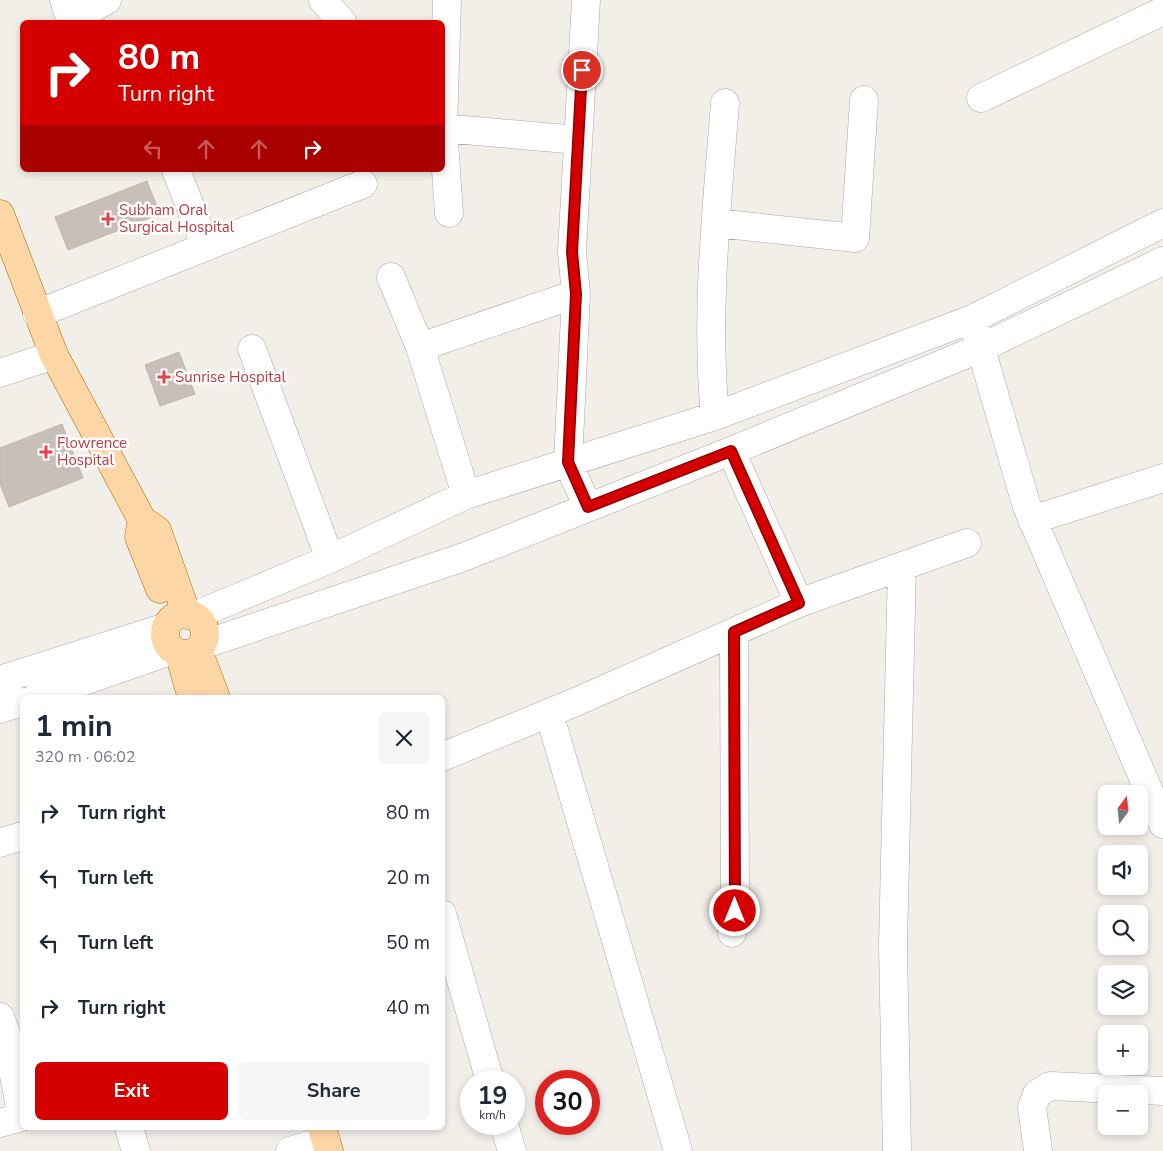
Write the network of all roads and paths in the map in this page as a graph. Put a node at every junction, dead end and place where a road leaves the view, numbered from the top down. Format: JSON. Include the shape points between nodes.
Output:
{"nodes":[{"id":1,"x":64,"y":0,"type":"edge"},
{"id":2,"x":107,"y":0,"type":"edge"},
{"id":3,"x":323,"y":0,"type":"edge"},
{"id":4,"x":447,"y":0,"type":"edge"},
{"id":5,"x":586,"y":0,"type":"edge"},
{"id":6,"x":1163,"y":11,"type":"edge"},
{"id":7,"x":340,"y":20,"type":"edge"},
{"id":8,"x":445,"y":64,"type":"edge"},
{"id":9,"x":981,"y":98,"type":"dead end"},
{"id":10,"x":864,"y":100,"type":"dead end"},
{"id":11,"x":725,"y":102,"type":"dead end"},
{"id":12,"x":445,"y":128,"type":"edge"},
{"id":13,"x":578,"y":140,"type":"junction"},
{"id":14,"x":445,"y":162,"type":"edge"},
{"id":15,"x":177,"y":172,"type":"edge"},
{"id":16,"x":363,"y":184,"type":"dead end"},
{"id":17,"x":448,"y":213,"type":"dead end"},
{"id":18,"x":0,"y":214,"type":"edge"},
{"id":19,"x":716,"y":223,"type":"junction"},
{"id":20,"x":1163,"y":223,"type":"edge"},
{"id":21,"x":206,"y":247,"type":"junction"},
{"id":22,"x":1163,"y":261,"type":"edge"},
{"id":23,"x":390,"y":277,"type":"dead end"},
{"id":24,"x":576,"y":294,"type":"junction"},
{"id":25,"x":37,"y":314,"type":"junction"},
{"id":26,"x":972,"y":319,"type":"junction"},
{"id":27,"x":420,"y":347,"type":"junction"},
{"id":28,"x":981,"y":348,"type":"junction"},
{"id":29,"x":252,"y":349,"type":"dead end"},
{"id":30,"x":54,"y":355,"type":"junction"},
{"id":31,"x":0,"y":373,"type":"edge"},
{"id":32,"x":715,"y":416,"type":"junction"},
{"id":33,"x":731,"y":451,"type":"junction"},
{"id":34,"x":568,"y":462,"type":"junction"},
{"id":35,"x":1163,"y":478,"type":"edge"},
{"id":36,"x":466,"y":495,"type":"junction"},
{"id":37,"x":588,"y":507,"type":"junction"},
{"id":38,"x":1032,"y":520,"type":"junction"},
{"id":39,"x":967,"y":543,"type":"dead end"},
{"id":40,"x":330,"y":559,"type":"junction"},
{"id":41,"x":902,"y":566,"type":"junction"},
{"id":42,"x":799,"y":603,"type":"junction"},
{"id":43,"x":734,"y":632,"type":"junction"},
{"id":44,"x":184,"y":634,"type":"junction"},
{"id":45,"x":0,"y":680,"type":"edge"},
{"id":46,"x":42,"y":695,"type":"edge"},
{"id":47,"x":192,"y":695,"type":"edge"},
{"id":48,"x":214,"y":695,"type":"edge"},
{"id":49,"x":20,"y":703,"type":"edge"},
{"id":50,"x":0,"y":710,"type":"edge"},
{"id":51,"x":549,"y":713,"type":"junction"},
{"id":52,"x":445,"y":756,"type":"edge"},
{"id":53,"x":1163,"y":824,"type":"edge"},
{"id":54,"x":20,"y":837,"type":"edge"},
{"id":55,"x":0,"y":843,"type":"edge"},
{"id":56,"x":445,"y":924,"type":"edge"},
{"id":57,"x":732,"y":933,"type":"dead end"},
{"id":58,"x":0,"y":1017,"type":"edge"},
{"id":59,"x":487,"y":1070,"type":"edge"},
{"id":60,"x":1163,"y":1091,"type":"edge"},
{"id":61,"x":20,"y":1106,"type":"edge"},
{"id":62,"x":20,"y":1118,"type":"edge"},
{"id":63,"x":0,"y":1123,"type":"edge"},
{"id":64,"x":130,"y":1130,"type":"edge"},
{"id":65,"x":507,"y":1135,"type":"edge"},
{"id":66,"x":326,"y":1140,"type":"edge"},
{"id":67,"x":136,"y":1151,"type":"edge"},
{"id":68,"x":290,"y":1151,"type":"edge"},
{"id":69,"x":512,"y":1151,"type":"edge"},
{"id":70,"x":678,"y":1151,"type":"edge"},
{"id":71,"x":897,"y":1151,"type":"edge"},
{"id":72,"x":1038,"y":1151,"type":"edge"}],
"edges":[{"from":1,"to":2,"type":"street","via":[[68,13],[78,16]]},
{"from":3,"to":7,"type":"street"},
{"from":4,"to":8,"type":"street"},
{"from":5,"to":13,"type":"street"},
{"from":6,"to":9,"type":"street"},
{"from":10,"to":19,"type":"street","via":[[855,238]]},
{"from":11,"to":19,"type":"street"},
{"from":12,"to":13,"type":"street"},
{"from":13,"to":24,"type":"street","via":[[572,252]]},
{"from":14,"to":17,"type":"street"},
{"from":15,"to":21,"type":"street"},
{"from":16,"to":21,"type":"street"},
{"from":18,"to":25,"type":"main road"},
{"from":19,"to":32,"type":"street","via":[[710,346]]},
{"from":20,"to":26,"type":"street"},
{"from":21,"to":25,"type":"street"},
{"from":22,"to":28,"type":"street"},
{"from":23,"to":27,"type":"street"},
{"from":24,"to":27,"type":"street"},
{"from":24,"to":34,"type":"street"},
{"from":25,"to":30,"type":"main road"},
{"from":26,"to":28,"type":"street"},
{"from":26,"to":32,"type":"street"},
{"from":27,"to":36,"type":"street"},
{"from":28,"to":33,"type":"street"},
{"from":28,"to":38,"type":"street"},
{"from":29,"to":40,"type":"street"},
{"from":30,"to":31,"type":"street"},
{"from":30,"to":44,"type":"main road","via":[[142,520],[140,537]]},
{"from":32,"to":34,"type":"street"},
{"from":33,"to":37,"type":"street"},
{"from":33,"to":42,"type":"street"},
{"from":34,"to":36,"type":"street"},
{"from":34,"to":37,"type":"street"},
{"from":35,"to":38,"type":"street"},
{"from":36,"to":40,"type":"street"},
{"from":37,"to":44,"type":"street","via":[[461,558]]},
{"from":38,"to":53,"type":"street"},
{"from":39,"to":41,"type":"street"},
{"from":40,"to":44,"type":"street"},
{"from":41,"to":42,"type":"street"},
{"from":41,"to":71,"type":"street","via":[[893,945]]},
{"from":42,"to":43,"type":"street"},
{"from":43,"to":51,"type":"street"},
{"from":43,"to":57,"type":"street","via":[[735,911]]},
{"from":44,"to":45,"type":"street"},
{"from":44,"to":46,"type":"street"},
{"from":44,"to":47,"type":"main road"},
{"from":44,"to":48,"type":"main road"},
{"from":49,"to":50,"type":"street"},
{"from":51,"to":52,"type":"street"},
{"from":51,"to":70,"type":"street"},
{"from":54,"to":55,"type":"street"},
{"from":56,"to":59,"type":"street"},
{"from":58,"to":61,"type":"street"},
{"from":60,"to":72,"type":"street","via":[[1050,1086],[1037,1094],[1032,1107]]},
{"from":62,"to":63,"type":"street"},
{"from":64,"to":67,"type":"street"},
{"from":65,"to":69,"type":"street"},
{"from":66,"to":68,"type":"street"}]}
